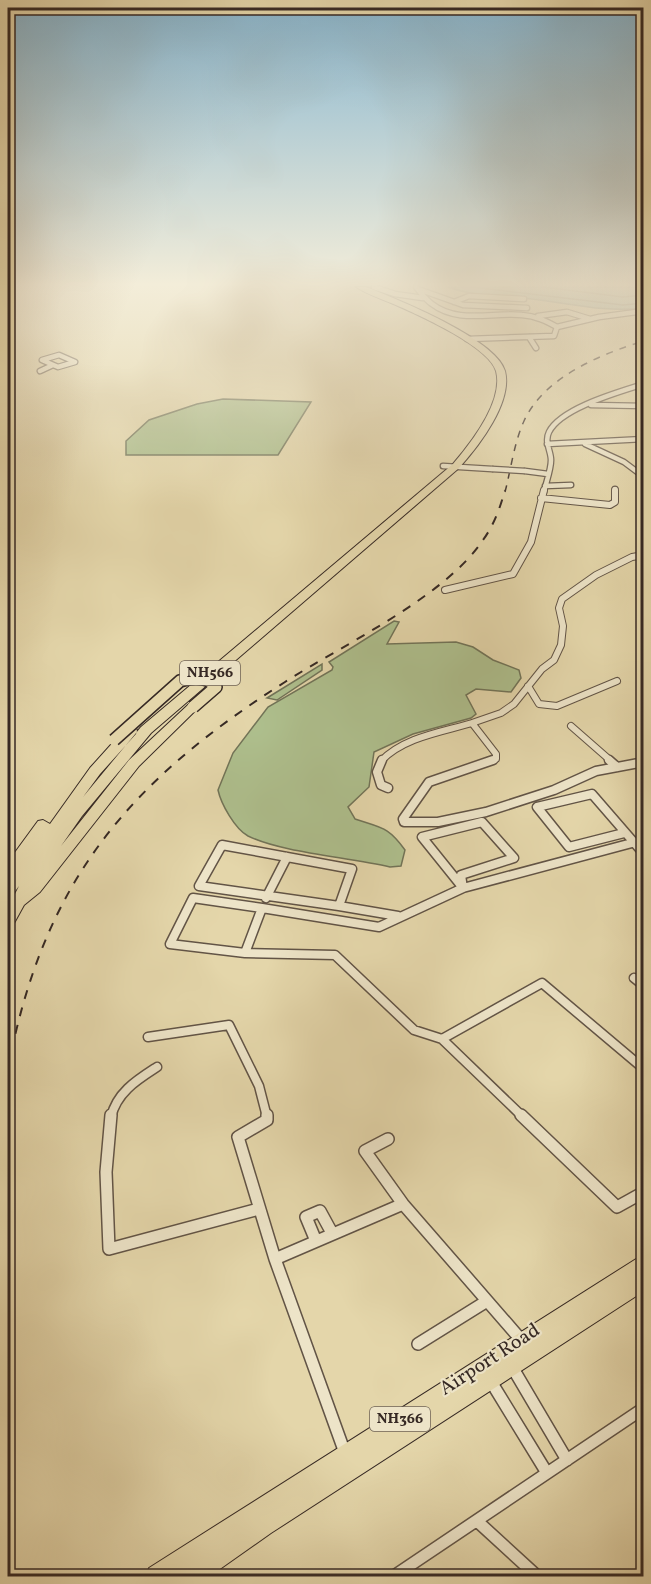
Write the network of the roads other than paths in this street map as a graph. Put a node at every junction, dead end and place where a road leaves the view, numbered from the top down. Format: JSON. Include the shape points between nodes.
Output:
{"nodes":[{"id":1,"x":44,"y":361,"type":"edge"},
{"id":2,"x":73,"y":361,"type":"edge"},
{"id":3,"x":486,"y":361,"type":"edge"},
{"id":4,"x":496,"y":361,"type":"edge"},
{"id":5,"x":53,"y":365,"type":"junction"},
{"id":6,"x":40,"y":371,"type":"dead end"},
{"id":7,"x":644,"y":384,"type":"edge"},
{"id":8,"x":589,"y":405,"type":"junction"},
{"id":9,"x":644,"y":406,"type":"edge"},
{"id":10,"x":644,"y":439,"type":"edge"},
{"id":11,"x":583,"y":442,"type":"junction"},
{"id":12,"x":547,"y":444,"type":"junction"},
{"id":13,"x":450,"y":466,"type":"junction"},
{"id":14,"x":548,"y":474,"type":"junction"},
{"id":15,"x":644,"y":477,"type":"edge"},
{"id":16,"x":572,"y":485,"type":"dead end"},
{"id":17,"x":545,"y":486,"type":"junction"},
{"id":18,"x":615,"y":489,"type":"dead end"},
{"id":19,"x":541,"y":498,"type":"junction"},
{"id":20,"x":644,"y":555,"type":"edge"},
{"id":21,"x":445,"y":590,"type":"dead end"},
{"id":22,"x":617,"y":681,"type":"dead end"},
{"id":23,"x":528,"y":686,"type":"junction"},
{"id":24,"x":472,"y":723,"type":"junction"},
{"id":25,"x":571,"y":726,"type":"dead end"},
{"id":26,"x":644,"y":762,"type":"edge"},
{"id":27,"x":617,"y":767,"type":"junction"},
{"id":28,"x":388,"y":788,"type":"dead end"},
{"id":29,"x":624,"y":833,"type":"junction"},
{"id":30,"x":632,"y":843,"type":"junction"},
{"id":31,"x":644,"y":855,"type":"edge"},
{"id":32,"x":286,"y":857,"type":"junction"},
{"id":33,"x":8,"y":872,"type":"edge"},
{"id":34,"x":463,"y":888,"type":"junction"},
{"id":35,"x":8,"y":891,"type":"edge"},
{"id":36,"x":266,"y":898,"type":"junction"},
{"id":37,"x":16,"y":904,"type":"junction"},
{"id":38,"x":339,"y":906,"type":"junction"},
{"id":39,"x":262,"y":909,"type":"junction"},
{"id":40,"x":398,"y":916,"type":"junction"},
{"id":41,"x":8,"y":921,"type":"edge"},
{"id":42,"x":244,"y":952,"type":"junction"},
{"id":43,"x":634,"y":978,"type":"dead end"},
{"id":44,"x":644,"y":986,"type":"edge"},
{"id":45,"x":148,"y":1037,"type":"dead end"},
{"id":46,"x":442,"y":1039,"type":"junction"},
{"id":47,"x":158,"y":1067,"type":"dead end"},
{"id":48,"x":644,"y":1070,"type":"edge"},
{"id":49,"x":388,"y":1139,"type":"dead end"},
{"id":50,"x":644,"y":1192,"type":"edge"},
{"id":51,"x":403,"y":1204,"type":"junction"},
{"id":52,"x":259,"y":1209,"type":"junction"},
{"id":53,"x":332,"y":1233,"type":"junction"},
{"id":54,"x":316,"y":1241,"type":"junction"},
{"id":55,"x":275,"y":1259,"type":"junction"},
{"id":56,"x":644,"y":1262,"type":"edge"},
{"id":57,"x":644,"y":1280,"type":"edge"},
{"id":58,"x":487,"y":1301,"type":"junction"},
{"id":59,"x":417,"y":1344,"type":"dead end"},
{"id":60,"x":526,"y":1346,"type":"junction"},
{"id":61,"x":507,"y":1358,"type":"junction"},
{"id":62,"x":486,"y":1372,"type":"junction"},
{"id":63,"x":644,"y":1408,"type":"edge"},
{"id":64,"x":345,"y":1454,"type":"junction"},
{"id":65,"x":567,"y":1461,"type":"junction"},
{"id":66,"x":547,"y":1473,"type":"junction"},
{"id":67,"x":477,"y":1521,"type":"junction"},
{"id":68,"x":158,"y":1576,"type":"edge"},
{"id":69,"x":191,"y":1576,"type":"edge"},
{"id":70,"x":394,"y":1576,"type":"edge"},
{"id":71,"x":537,"y":1576,"type":"edge"}],
"edges":[{"from":1,"to":5,"type":"street"},
{"from":2,"to":5,"type":"street","via":[[58,368]]},
{"from":3,"to":13,"type":"highway","number":"NH566","via":[[493,387],[488,403]]},
{"from":4,"to":13,"type":"highway","number":"NH566","via":[[502,385],[489,417],[466,455]]},
{"from":5,"to":6,"type":"street"},
{"from":7,"to":8,"type":"street"},
{"from":8,"to":9,"type":"street"},
{"from":8,"to":12,"type":"street","via":[[559,421],[548,433]]},
{"from":10,"to":11,"type":"street"},
{"from":11,"to":12,"type":"street"},
{"from":11,"to":15,"type":"street","via":[[624,462]]},
{"from":12,"to":14,"type":"street","via":[[551,459]]},
{"from":13,"to":14,"type":"street","bridge":true},
{"from":13,"to":35,"type":"highway","number":"NH566","via":[[130,732],[94,771]]},
{"from":13,"to":37,"type":"highway","number":"NH566","via":[[146,729],[77,813]]},
{"from":14,"to":17,"type":"street"},
{"from":16,"to":17,"type":"street"},
{"from":17,"to":19,"type":"street"},
{"from":18,"to":19,"type":"street","via":[[615,502],[610,505]]},
{"from":19,"to":21,"type":"street","via":[[531,542],[513,574]]},
{"from":20,"to":23,"type":"street","via":[[596,574],[562,599],[561,645],[554,660]]},
{"from":22,"to":23,"type":"street","via":[[548,707],[539,704]]},
{"from":23,"to":24,"type":"street","via":[[514,704]]},
{"from":24,"to":27,"type":"street","via":[[496,759],[429,782],[405,814],[404,822],[438,822],[482,812],[568,784],[590,772]]},
{"from":24,"to":28,"type":"street","via":[[410,741],[387,756],[377,775]]},
{"from":25,"to":27,"type":"street"},
{"from":26,"to":27,"type":"street"},
{"from":29,"to":29,"type":"street","via":[[592,794],[537,807],[569,847]]},
{"from":29,"to":30,"type":"street"},
{"from":30,"to":31,"type":"street"},
{"from":30,"to":34,"type":"street"},
{"from":32,"to":36,"type":"street"},
{"from":32,"to":36,"type":"street","via":[[222,845],[199,886]]},
{"from":32,"to":38,"type":"street","via":[[352,869]]},
{"from":33,"to":37,"type":"highway","bridge":true,"via":[[101,753],[167,692],[189,678],[213,683],[214,691],[161,735],[93,812],[35,890]]},
{"from":34,"to":34,"type":"street","via":[[461,875],[514,858],[482,822],[422,837]]},
{"from":34,"to":40,"type":"street"},
{"from":36,"to":38,"type":"street"},
{"from":37,"to":41,"type":"highway","number":"NH566"},
{"from":38,"to":40,"type":"street"},
{"from":39,"to":40,"type":"street","via":[[379,927]]},
{"from":39,"to":42,"type":"street"},
{"from":39,"to":42,"type":"street","via":[[193,898],[170,944]]},
{"from":42,"to":46,"type":"street","via":[[335,955],[414,1030]]},
{"from":43,"to":44,"type":"street"},
{"from":45,"to":52,"type":"street","via":[[230,1025],[268,1115],[267,1120],[237,1137]]},
{"from":46,"to":48,"type":"street","via":[[542,983]]},
{"from":46,"to":50,"type":"street","via":[[617,1207]]},
{"from":47,"to":52,"type":"street","via":[[126,1088],[110,1119],[106,1165],[109,1249]]},
{"from":49,"to":51,"type":"street","via":[[365,1151]]},
{"from":51,"to":53,"type":"street"},
{"from":51,"to":58,"type":"street"},
{"from":52,"to":55,"type":"street"},
{"from":53,"to":54,"type":"street"},
{"from":53,"to":54,"type":"street","via":[[320,1211],[306,1217]]},
{"from":54,"to":55,"type":"street"},
{"from":55,"to":64,"type":"street"},
{"from":56,"to":60,"type":"highway","name":"Airport Road","number":"NH366"},
{"from":57,"to":60,"type":"highway","name":"Airport Road","number":"NH366"},
{"from":58,"to":59,"type":"street"},
{"from":58,"to":60,"type":"street"},
{"from":60,"to":61,"type":"highway","name":"Airport Road","number":"NH366"},
{"from":61,"to":62,"type":"highway","name":"Airport Road","number":"NH366"},
{"from":61,"to":65,"type":"street"},
{"from":62,"to":64,"type":"highway","name":"Airport Road","number":"NH366"},
{"from":62,"to":66,"type":"street"},
{"from":62,"to":69,"type":"highway","name":"Airport Road","number":"NH366"},
{"from":63,"to":65,"type":"street"},
{"from":64,"to":68,"type":"highway","name":"Airport Road","number":"NH366"},
{"from":65,"to":66,"type":"street"},
{"from":66,"to":67,"type":"street"},
{"from":67,"to":70,"type":"street"},
{"from":67,"to":71,"type":"street"}]}
